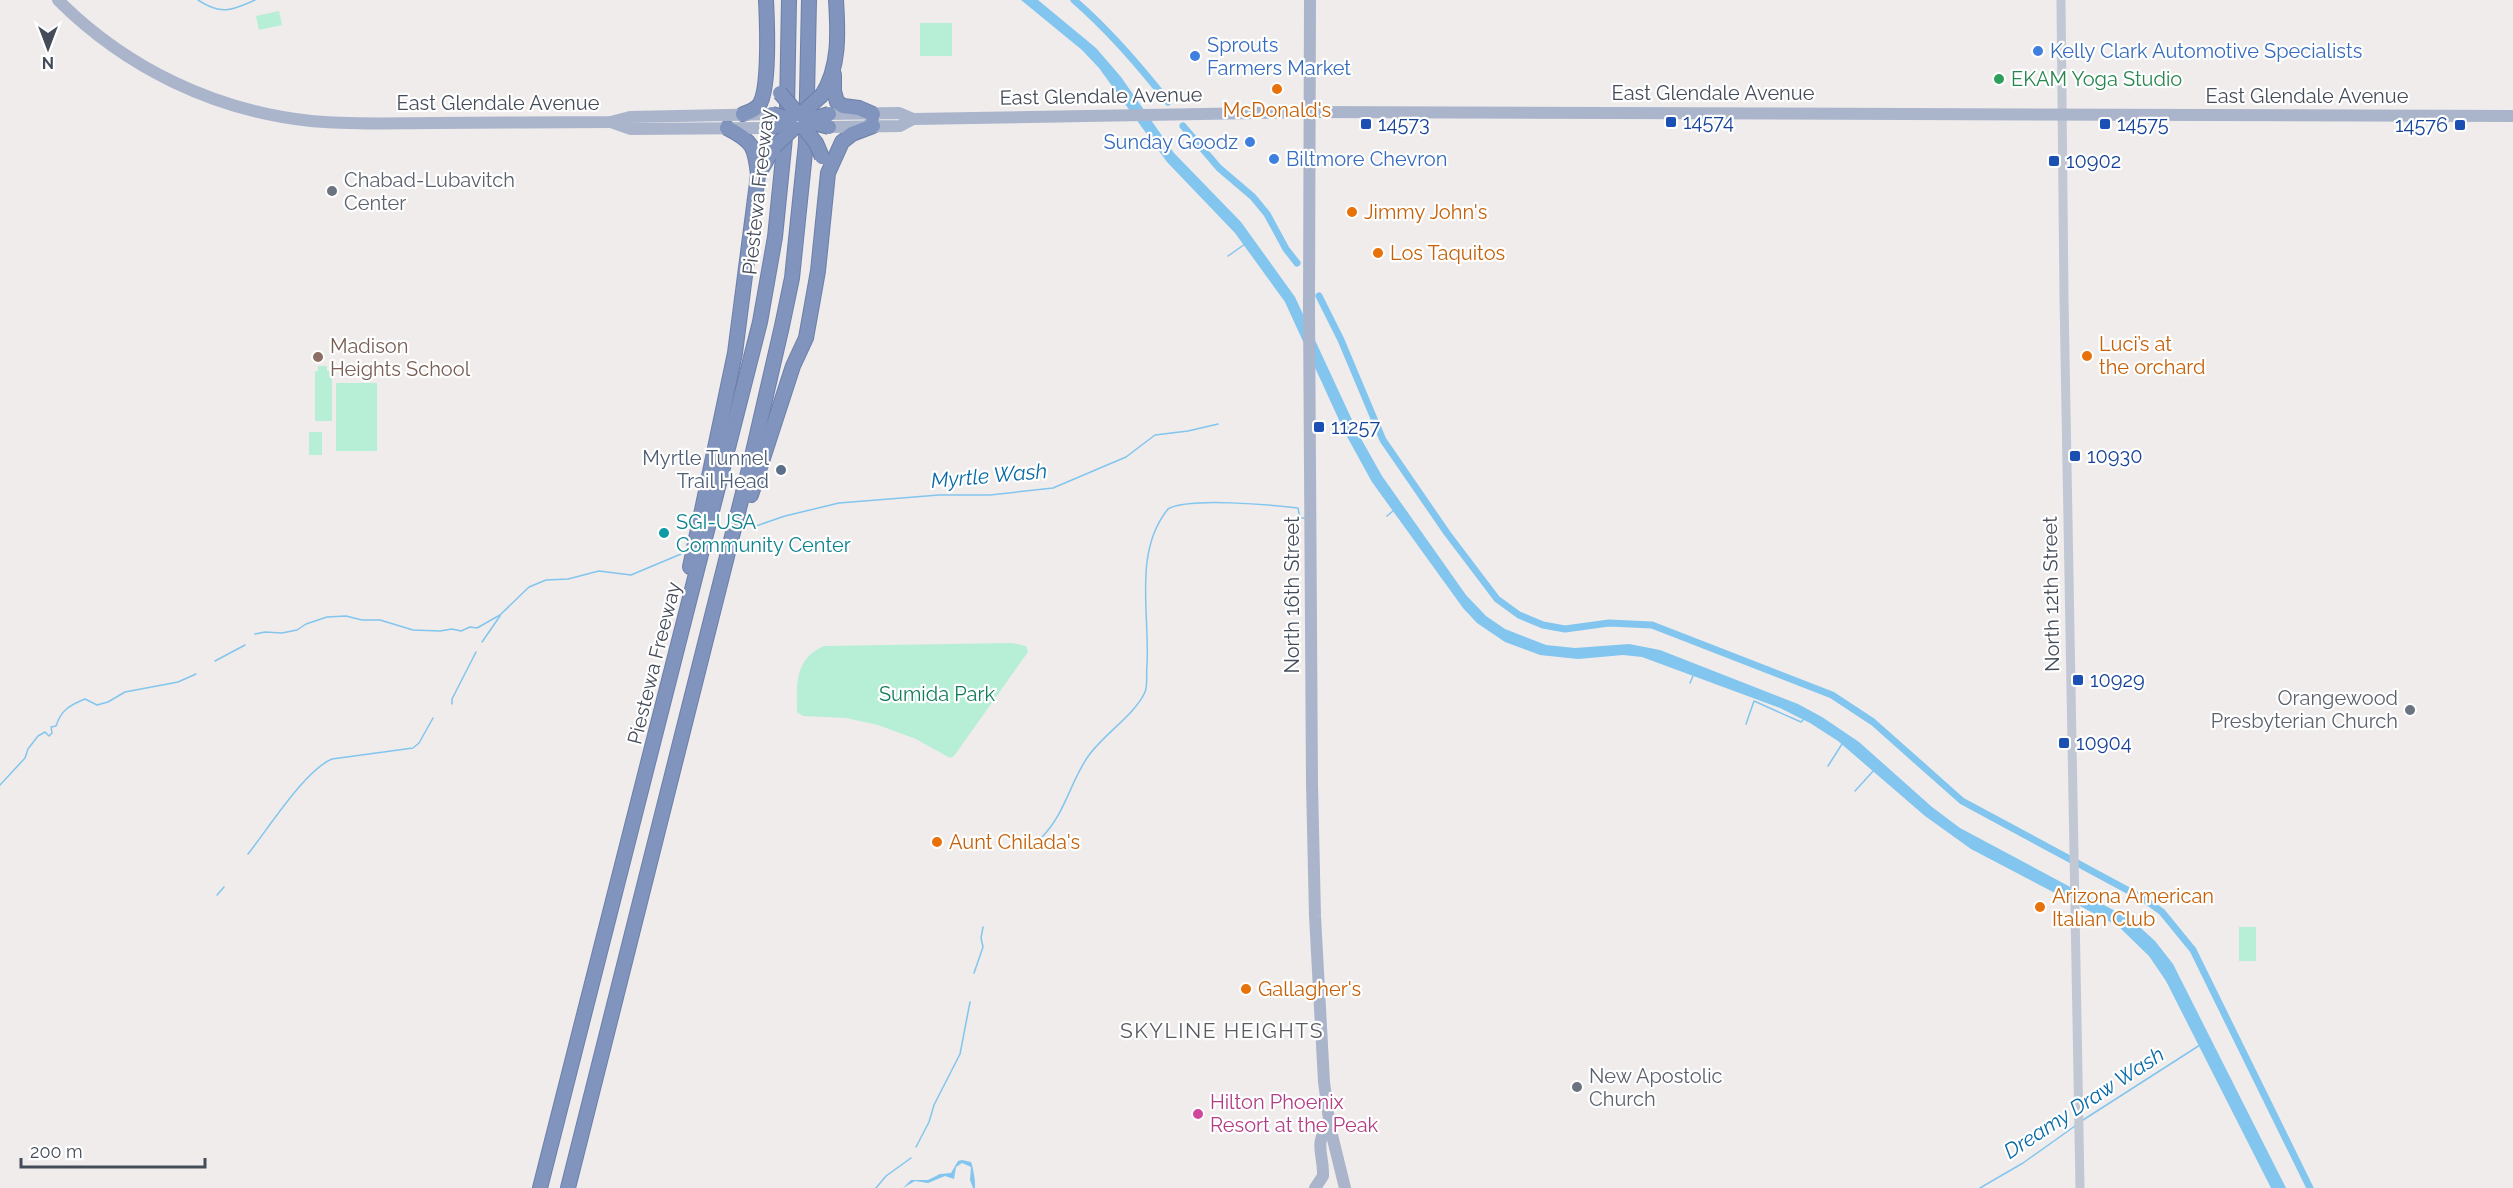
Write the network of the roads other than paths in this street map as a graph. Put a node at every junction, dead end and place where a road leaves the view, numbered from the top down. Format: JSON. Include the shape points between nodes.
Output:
{"nodes":[{"id":1,"x":58,"y":0,"type":"edge"},
{"id":2,"x":766,"y":0,"type":"edge"},
{"id":3,"x":789,"y":0,"type":"edge"},
{"id":4,"x":809,"y":0,"type":"edge"},
{"id":5,"x":836,"y":0,"type":"edge"},
{"id":6,"x":1310,"y":0,"type":"edge"},
{"id":7,"x":2061,"y":0,"type":"edge"},
{"id":8,"x":766,"y":63,"type":"junction"},
{"id":9,"x":834,"y":70,"type":"junction"},
{"id":10,"x":1309,"y":112,"type":"junction"},
{"id":11,"x":743,"y":114,"type":"junction"},
{"id":12,"x":2063,"y":114,"type":"junction"},
{"id":13,"x":2513,"y":116,"type":"edge"},
{"id":14,"x":799,"y":120,"type":"junction"},
{"id":15,"x":873,"y":120,"type":"junction"},
{"id":16,"x":772,"y":121,"type":"junction"},
{"id":17,"x":829,"y":121,"type":"joint"},
{"id":18,"x":611,"y":122,"type":"junction"},
{"id":19,"x":727,"y":128,"type":"junction"},
{"id":20,"x":828,"y":173,"type":"junction"},
{"id":21,"x":759,"y":175,"type":"junction"},
{"id":22,"x":682,"y":634,"type":"junction"},
{"id":23,"x":707,"y":634,"type":"junction"},
{"id":24,"x":1329,"y":1125,"type":"junction"},
{"id":25,"x":540,"y":1188,"type":"edge"},
{"id":26,"x":568,"y":1188,"type":"edge"},
{"id":27,"x":1315,"y":1188,"type":"edge"},
{"id":28,"x":1345,"y":1188,"type":"edge"},
{"id":29,"x":2080,"y":1188,"type":"edge"}],
"edges":[{"from":1,"to":18,"type":"main road","name":"East Glendale Avenue","via":[[130,59],[204,96],[238,107],[330,122]]},
{"from":2,"to":8,"type":"highway"},
{"from":3,"to":22,"type":"highway","name":"Piestewa Freeway","via":[[786,142],[775,237],[760,322]]},
{"from":4,"to":23,"type":"highway","via":[[807,132],[792,278]]},
{"from":5,"to":9,"type":"highway"},
{"from":6,"to":10,"type":"main road","name":"North 16th Street"},
{"from":7,"to":12,"type":"street","name":"North 12th Street"},
{"from":8,"to":11,"type":"highway","via":[[763,97],[755,109]]},
{"from":8,"to":14,"type":"highway","bridge":true},
{"from":9,"to":14,"type":"highway","bridge":true,"via":[[822,95]]},
{"from":9,"to":15,"type":"highway","via":[[837,102],[859,108]]},
{"from":10,"to":12,"type":"main road","name":"East Glendale Avenue"},
{"from":10,"to":15,"type":"main road","name":"East Glendale Avenue","via":[[913,119],[900,126]]},
{"from":10,"to":24,"type":"main road","name":"North 16th Street","via":[[1312,784],[1322,1056]]},
{"from":11,"to":16,"type":"main road","name":"East Glendale Avenue"},
{"from":11,"to":18,"type":"main road","name":"East Glendale Avenue","via":[[630,117]]},
{"from":12,"to":13,"type":"main road","name":"East Glendale Avenue"},
{"from":12,"to":29,"type":"street","name":"North 12th Street"},
{"from":14,"to":16,"type":"highway","bridge":true},
{"from":14,"to":17,"type":"highway","bridge":true},
{"from":14,"to":20,"type":"highway","bridge":true,"via":[[816,143]]},
{"from":14,"to":21,"type":"highway","bridge":true,"via":[[775,146]]},
{"from":15,"to":17,"type":"main road","name":"East Glendale Avenue"},
{"from":15,"to":20,"type":"highway","via":[[842,142]]},
{"from":16,"to":19,"type":"main road","name":"East Glendale Avenue"},
{"from":18,"to":19,"type":"main road","name":"East Glendale Avenue","via":[[631,129]]},
{"from":19,"to":21,"type":"highway","via":[[751,144]]},
{"from":20,"to":23,"type":"highway","via":[[818,271],[806,338],[790,376],[722,598]]},
{"from":21,"to":22,"type":"highway","via":[[738,331],[681,610]]},
{"from":22,"to":25,"type":"highway","name":"Piestewa Freeway"},
{"from":23,"to":26,"type":"highway"},
{"from":24,"to":27,"type":"main road","via":[[1321,1134],[1323,1176]]},
{"from":24,"to":28,"type":"main road","name":"North 16th Street"}]}
